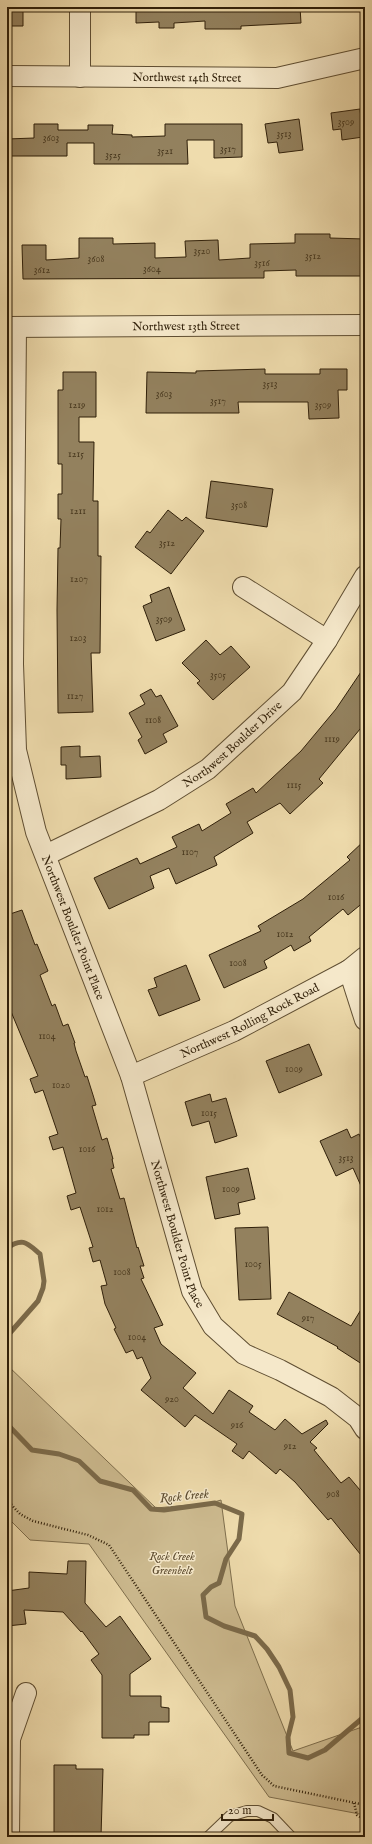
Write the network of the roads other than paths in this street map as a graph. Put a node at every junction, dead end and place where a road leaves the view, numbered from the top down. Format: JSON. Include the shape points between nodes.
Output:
{"nodes":[{"id":1,"x":80,"y":7,"type":"edge"},
{"id":2,"x":365,"y":58,"type":"edge"},
{"id":3,"x":7,"y":76,"type":"edge"},
{"id":4,"x":80,"y":77,"type":"junction"},
{"id":5,"x":365,"y":325,"type":"edge"},
{"id":6,"x":11,"y":327,"type":"edge"},
{"id":7,"x":365,"y":576,"type":"edge"},
{"id":8,"x":243,"y":587,"type":"dead end"},
{"id":9,"x":327,"y":640,"type":"junction"},
{"id":10,"x":46,"y":855,"type":"junction"},
{"id":11,"x":365,"y":957,"type":"edge"},
{"id":12,"x":348,"y":970,"type":"junction"},
{"id":13,"x":365,"y":1020,"type":"edge"},
{"id":14,"x":131,"y":1076,"type":"junction"},
{"id":15,"x":365,"y":1429,"type":"edge"},
{"id":16,"x":26,"y":1693,"type":"dead end"},
{"id":17,"x":9,"y":1837,"type":"edge"},
{"id":18,"x":208,"y":1837,"type":"edge"},
{"id":19,"x":291,"y":1837,"type":"edge"}],
"edges":[{"from":1,"to":4,"type":"street"},
{"from":2,"to":4,"type":"street","name":"Northwest 14th Street","via":[[277,78]]},
{"from":3,"to":4,"type":"street","name":"Northwest 14th Street"},
{"from":5,"to":6,"type":"street","name":"Northwest 13th Street"},
{"from":6,"to":10,"type":"street","name":"Northwest Boulder Point Place","via":[[16,750],[36,832]]},
{"from":7,"to":9,"type":"street","name":"Northwest Boulder Drive"},
{"from":8,"to":9,"type":"street"},
{"from":9,"to":10,"type":"street","name":"Northwest Boulder Drive","via":[[292,692],[208,769],[159,800]]},
{"from":10,"to":14,"type":"street","name":"Northwest Boulder Point Place"},
{"from":11,"to":12,"type":"street","name":"Northwest Rolling Rock Road"},
{"from":12,"to":13,"type":"street"},
{"from":12,"to":14,"type":"street","name":"Northwest Rolling Rock Road","via":[[234,1031]]},
{"from":14,"to":15,"type":"street","name":"Northwest Boulder Point Place","via":[[192,1291],[213,1326],[244,1354],[331,1397],[358,1418]]},
{"from":16,"to":17,"type":"street","via":[[10,1739]]},
{"from":18,"to":19,"type":"lane","via":[[230,1816],[247,1811],[258,1811],[273,1818]]}]}
